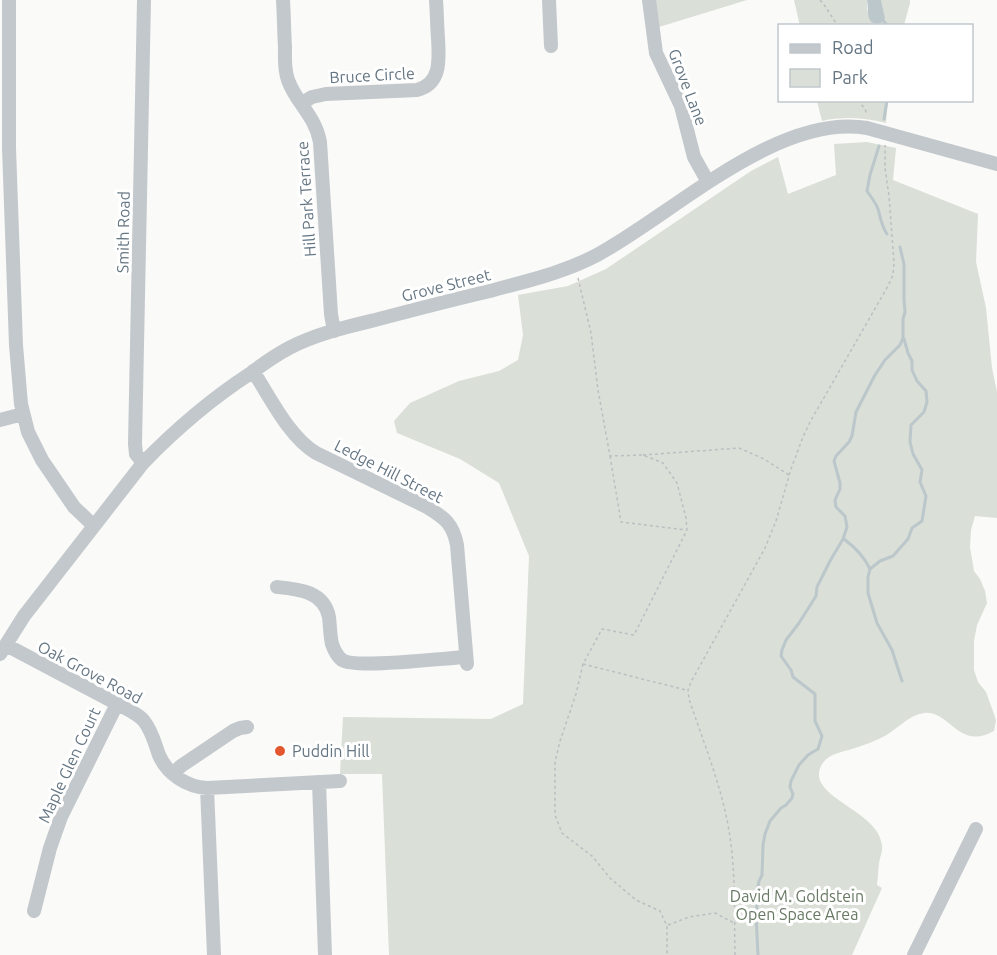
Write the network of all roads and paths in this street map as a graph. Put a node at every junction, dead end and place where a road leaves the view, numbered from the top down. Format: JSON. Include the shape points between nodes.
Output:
{"nodes":[{"id":1,"x":9,"y":0,"type":"edge"},
{"id":2,"x":144,"y":0,"type":"edge"},
{"id":3,"x":283,"y":0,"type":"edge"},
{"id":4,"x":436,"y":0,"type":"edge"},
{"id":5,"x":549,"y":0,"type":"edge"},
{"id":6,"x":649,"y":0,"type":"edge"},
{"id":7,"x":820,"y":0,"type":"edge"},
{"id":8,"x":837,"y":24,"type":"edge"},
{"id":9,"x":551,"y":46,"type":"dead end"},
{"id":10,"x":860,"y":102,"type":"edge"},
{"id":11,"x":302,"y":103,"type":"junction"},
{"id":12,"x":868,"y":119,"type":"dead end"},
{"id":13,"x":887,"y":133,"type":"junction"},
{"id":14,"x":997,"y":164,"type":"edge"},
{"id":15,"x":708,"y":182,"type":"junction"},
{"id":16,"x":573,"y":266,"type":"junction"},
{"id":17,"x":334,"y":331,"type":"junction"},
{"id":18,"x":253,"y":371,"type":"junction"},
{"id":19,"x":23,"y":414,"type":"junction"},
{"id":20,"x":0,"y":420,"type":"edge"},
{"id":21,"x":642,"y":455,"type":"junction"},
{"id":22,"x":610,"y":456,"type":"junction"},
{"id":23,"x":143,"y":463,"type":"junction"},
{"id":24,"x":789,"y":475,"type":"junction"},
{"id":25,"x":94,"y":526,"type":"junction"},
{"id":26,"x":687,"y":530,"type":"junction"},
{"id":27,"x":277,"y":587,"type":"dead end"},
{"id":28,"x":3,"y":649,"type":"edge"},
{"id":29,"x":582,"y":664,"type":"junction"},
{"id":30,"x":688,"y":690,"type":"junction"},
{"id":31,"x":117,"y":704,"type":"junction"},
{"id":32,"x":247,"y":727,"type":"dead end"},
{"id":33,"x":173,"y":774,"type":"junction"},
{"id":34,"x":319,"y":782,"type":"junction"},
{"id":35,"x":340,"y":782,"type":"dead end"},
{"id":36,"x":207,"y":788,"type":"junction"},
{"id":37,"x":976,"y":829,"type":"dead end"},
{"id":38,"x":34,"y":911,"type":"dead end"},
{"id":39,"x":734,"y":923,"type":"junction"},
{"id":40,"x":667,"y":926,"type":"junction"},
{"id":41,"x":214,"y":955,"type":"edge"},
{"id":42,"x":325,"y":955,"type":"edge"},
{"id":43,"x":667,"y":955,"type":"edge"},
{"id":44,"x":735,"y":955,"type":"edge"},
{"id":45,"x":915,"y":955,"type":"edge"}],
"edges":[{"from":1,"to":19,"type":"street","via":[[9,148],[16,345]]},
{"from":2,"to":23,"type":"street","name":"Smith Road","via":[[135,444]]},
{"from":3,"to":11,"type":"street","name":"Hill Park Terrace","via":[[286,69]]},
{"from":4,"to":11,"type":"street","name":"Bruce Circle","via":[[439,64],[430,84],[417,90],[326,94]]},
{"from":5,"to":9,"type":"street"},
{"from":6,"to":15,"type":"street","name":"Grove Lane","via":[[656,53],[681,106],[694,157]]},
{"from":7,"to":8,"type":"path"},
{"from":10,"to":12,"type":"path"},
{"from":11,"to":17,"type":"street","name":"Hill Park Terrace","via":[[320,142]]},
{"from":13,"to":14,"type":"street","name":"Grove Street"},
{"from":13,"to":15,"type":"street","name":"Grove Street","via":[[856,126],[813,131],[767,149]]},
{"from":13,"to":24,"type":"path","via":[[885,168],[893,275],[810,422]]},
{"from":15,"to":16,"type":"street","name":"Grove Street","via":[[605,250]]},
{"from":16,"to":17,"type":"street","name":"Grove Street"},
{"from":16,"to":22,"type":"path","via":[[591,333]]},
{"from":17,"to":18,"type":"street","name":"Grove Street","via":[[289,348]]},
{"from":18,"to":23,"type":"street","name":"Grove Street","via":[[195,414]]},
{"from":18,"to":27,"type":"street","name":"Ledge Hill Street","via":[[304,445],[427,507],[454,530],[466,660],[369,664],[344,661],[334,649],[323,603],[303,590]]},
{"from":19,"to":20,"type":"street"},
{"from":19,"to":25,"type":"street","via":[[42,460],[70,502]]},
{"from":21,"to":22,"type":"path"},
{"from":21,"to":24,"type":"path","via":[[739,448]]},
{"from":21,"to":26,"type":"path","via":[[663,463],[677,483]]},
{"from":22,"to":26,"type":"path","via":[[621,522]]},
{"from":23,"to":25,"type":"street","name":"Grove Street"},
{"from":24,"to":30,"type":"path","via":[[765,548]]},
{"from":25,"to":28,"type":"street","name":"Grove Street"},
{"from":26,"to":29,"type":"path","via":[[634,635],[602,629]]},
{"from":28,"to":31,"type":"street","name":"Oak Grove Road"},
{"from":29,"to":30,"type":"path"},
{"from":29,"to":40,"type":"path","via":[[555,762],[555,814],[562,833],[592,856],[636,900],[660,911]]},
{"from":30,"to":39,"type":"path","via":[[727,820]]},
{"from":31,"to":33,"type":"street","name":"Oak Grove Road","via":[[144,721],[160,758]]},
{"from":31,"to":38,"type":"street","name":"Maple Glen Court","via":[[61,817]]},
{"from":32,"to":33,"type":"street","via":[[233,731]]},
{"from":33,"to":36,"type":"street"},
{"from":34,"to":35,"type":"street"},
{"from":34,"to":36,"type":"street"},
{"from":34,"to":42,"type":"street"},
{"from":36,"to":41,"type":"street"},
{"from":37,"to":45,"type":"street"},
{"from":39,"to":40,"type":"path","via":[[716,913],[689,917]]},
{"from":39,"to":44,"type":"path"},
{"from":40,"to":43,"type":"path"}]}
